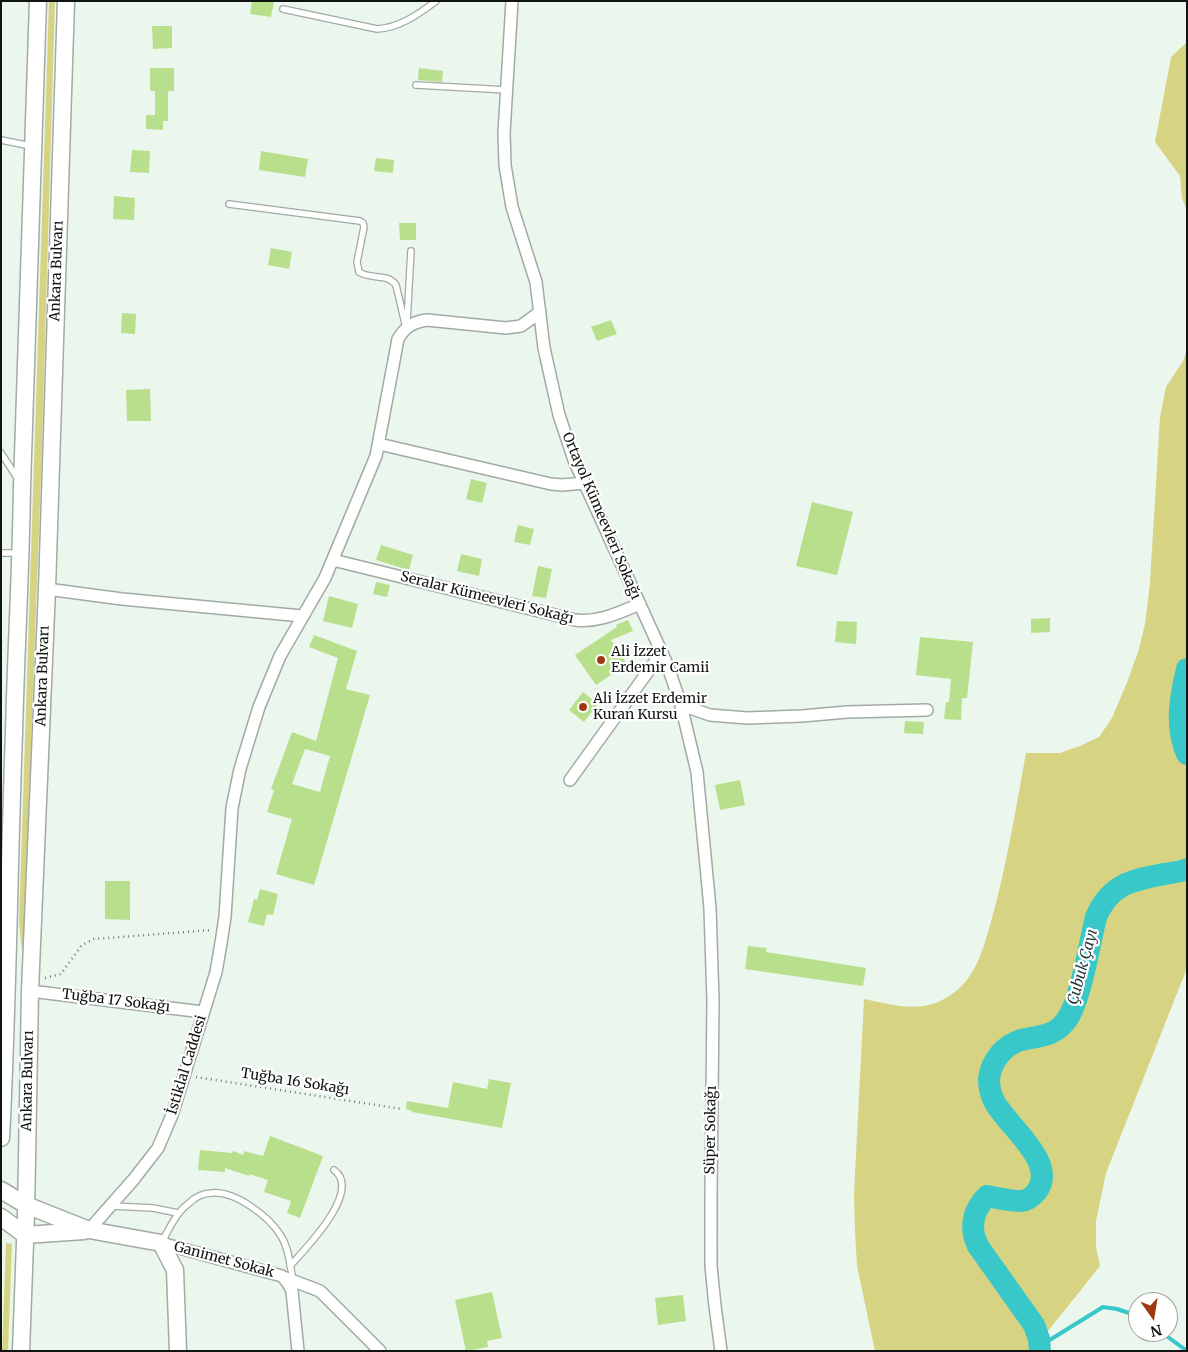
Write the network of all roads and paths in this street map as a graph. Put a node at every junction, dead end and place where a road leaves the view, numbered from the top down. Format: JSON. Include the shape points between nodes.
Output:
{"nodes":[{"id":1,"x":38,"y":1,"type":"edge"},
{"id":2,"x":66,"y":1,"type":"edge"},
{"id":3,"x":436,"y":1,"type":"edge"},
{"id":4,"x":512,"y":1,"type":"edge"},
{"id":5,"x":283,"y":9,"type":"dead end"},
{"id":6,"x":416,"y":86,"type":"dead end"},
{"id":7,"x":507,"y":90,"type":"junction"},
{"id":8,"x":1,"y":140,"type":"edge"},
{"id":9,"x":34,"y":147,"type":"junction"},
{"id":10,"x":229,"y":204,"type":"dead end"},
{"id":11,"x":411,"y":252,"type":"dead end"},
{"id":12,"x":540,"y":312,"type":"junction"},
{"id":13,"x":406,"y":328,"type":"junction"},
{"id":14,"x":379,"y":444,"type":"junction"},
{"id":15,"x":1,"y":454,"type":"edge"},
{"id":16,"x":584,"y":483,"type":"junction"},
{"id":17,"x":22,"y":486,"type":"junction"},
{"id":18,"x":1,"y":553,"type":"edge"},
{"id":19,"x":22,"y":553,"type":"junction"},
{"id":20,"x":333,"y":560,"type":"junction"},
{"id":21,"x":47,"y":588,"type":"junction"},
{"id":22,"x":640,"y":604,"type":"junction"},
{"id":23,"x":302,"y":616,"type":"junction"},
{"id":24,"x":662,"y":652,"type":"junction"},
{"id":25,"x":681,"y":704,"type":"junction"},
{"id":26,"x":927,"y":710,"type":"dead end"},
{"id":27,"x":7,"y":733,"type":"edge"},
{"id":28,"x":570,"y":780,"type":"dead end"},
{"id":29,"x":710,"y":908,"type":"joint"},
{"id":30,"x":223,"y":929,"type":"junction"},
{"id":31,"x":45,"y":978,"type":"dead end"},
{"id":32,"x":30,"y":991,"type":"junction"},
{"id":33,"x":203,"y":1012,"type":"junction"},
{"id":34,"x":4,"y":1014,"type":"edge"},
{"id":35,"x":4,"y":1042,"type":"edge"},
{"id":36,"x":184,"y":1075,"type":"junction"},
{"id":37,"x":402,"y":1109,"type":"dead end"},
{"id":38,"x":1,"y":1138,"type":"edge"},
{"id":39,"x":334,"y":1170,"type":"dead end"},
{"id":40,"x":1,"y":1190,"type":"edge"},
{"id":41,"x":26,"y":1205,"type":"junction"},
{"id":42,"x":111,"y":1206,"type":"junction"},
{"id":43,"x":178,"y":1213,"type":"junction"},
{"id":44,"x":1,"y":1217,"type":"edge"},
{"id":45,"x":89,"y":1230,"type":"junction"},
{"id":46,"x":25,"y":1235,"type":"junction"},
{"id":47,"x":161,"y":1243,"type":"junction"},
{"id":48,"x":290,"y":1266,"type":"junction"},
{"id":49,"x":287,"y":1278,"type":"junction"},
{"id":50,"x":21,"y":1351,"type":"edge"},
{"id":51,"x":178,"y":1351,"type":"edge"},
{"id":52,"x":298,"y":1351,"type":"edge"},
{"id":53,"x":380,"y":1351,"type":"edge"},
{"id":54,"x":721,"y":1351,"type":"edge"}],
"edges":[{"from":1,"to":9,"type":"main road","name":"Ankara Bulvarı"},
{"from":2,"to":21,"type":"main road","name":"Ankara Bulvarı"},
{"from":3,"to":5,"type":"lane","via":[[387,28],[372,28]]},
{"from":4,"to":7,"type":"street","name":"Ortayol Kümeevleri Sokağı"},
{"from":6,"to":7,"type":"lane"},
{"from":7,"to":12,"type":"street","name":"Ortayol Kümeevleri Sokağı","via":[[503,148],[506,174],[519,231],[536,282]]},
{"from":8,"to":9,"type":"lane"},
{"from":9,"to":17,"type":"main road","name":"Ankara Bulvarı"},
{"from":10,"to":13,"type":"lane","via":[[360,221],[364,227],[357,262],[359,272],[393,281]]},
{"from":11,"to":13,"type":"lane"},
{"from":12,"to":13,"type":"street","via":[[514,328],[427,320]]},
{"from":12,"to":16,"type":"street","name":"Ortayol Kümeevleri Sokağı","via":[[544,348],[559,416]]},
{"from":13,"to":14,"type":"street","via":[[394,350]]},
{"from":14,"to":16,"type":"street","via":[[551,484]]},
{"from":14,"to":20,"type":"street"},
{"from":15,"to":17,"type":"lane"},
{"from":16,"to":22,"type":"street","name":"Ortayol Kümeevleri Sokağı"},
{"from":17,"to":19,"type":"main road","name":"Ankara Bulvarı"},
{"from":18,"to":19,"type":"lane"},
{"from":19,"to":27,"type":"main road","name":"Ankara Bulvarı"},
{"from":20,"to":22,"type":"street","name":"Seralar Kümeevleri Sokağı","via":[[575,620],[603,619]]},
{"from":20,"to":23,"type":"street"},
{"from":21,"to":23,"type":"street"},
{"from":21,"to":32,"type":"main road","name":"Ankara Bulvarı"},
{"from":22,"to":24,"type":"street","name":"Ortayol Kümeevleri Sokağı"},
{"from":23,"to":30,"type":"street","name":"İstiklal Caddesi","via":[[269,681],[240,769],[232,808]]},
{"from":24,"to":25,"type":"street","name":"Ortayol Kümeevleri Sokağı"},
{"from":24,"to":28,"type":"street"},
{"from":25,"to":26,"type":"street","via":[[710,716],[747,718]]},
{"from":25,"to":29,"type":"street","name":"Ortayol Kümeevleri Sokağı","via":[[697,772]]},
{"from":27,"to":34,"type":"main road","name":"Ankara Bulvarı"},
{"from":29,"to":54,"type":"street","name":"Süper Sokağı","via":[[713,1001],[711,1266]]},
{"from":30,"to":31,"type":"path","via":[[94,939],[82,945],[61,974]]},
{"from":30,"to":33,"type":"street","name":"İstiklal Caddesi","via":[[216,972]]},
{"from":32,"to":33,"type":"street","name":"Tuğba 17 Sokağı"},
{"from":32,"to":41,"type":"main road","name":"Ankara Bulvarı"},
{"from":33,"to":36,"type":"street","name":"İstiklal Caddesi"},
{"from":34,"to":35,"type":"main road","name":"Ankara Bulvarı"},
{"from":35,"to":38,"type":"main road","name":"Ankara Bulvarı"},
{"from":36,"to":37,"type":"path","name":"Tuğba 16 Sokağı"},
{"from":36,"to":42,"type":"street","name":"İstiklal Caddesi","via":[[158,1148]]},
{"from":39,"to":48,"type":"lane","via":[[340,1174],[342,1182],[333,1213]]},
{"from":40,"to":41,"type":"main road","name":"Ganimet Sokak"},
{"from":41,"to":45,"type":"main road","name":"Ganimet Sokak"},
{"from":41,"to":46,"type":"main road","name":"Ankara Bulvarı"},
{"from":42,"to":43,"type":"lane"},
{"from":42,"to":45,"type":"street","name":"İstiklal Caddesi"},
{"from":43,"to":47,"type":"lane"},
{"from":43,"to":48,"type":"lane","via":[[202,1195],[226,1194],[240,1200],[273,1224],[282,1237]]},
{"from":44,"to":46,"type":"main road"},
{"from":45,"to":46,"type":"main road","name":"Ganimet Sokak"},
{"from":45,"to":47,"type":"main road","name":"Ganimet Sokak"},
{"from":46,"to":50,"type":"main road","name":"Ankara Bulvarı"},
{"from":47,"to":49,"type":"street","name":"Ganimet Sokak"},
{"from":47,"to":51,"type":"main road","via":[[175,1270]]},
{"from":48,"to":49,"type":"lane"},
{"from":49,"to":52,"type":"street","name":"Ganimet Sokak","via":[[292,1291]]},
{"from":49,"to":53,"type":"street","via":[[320,1291]]}]}
